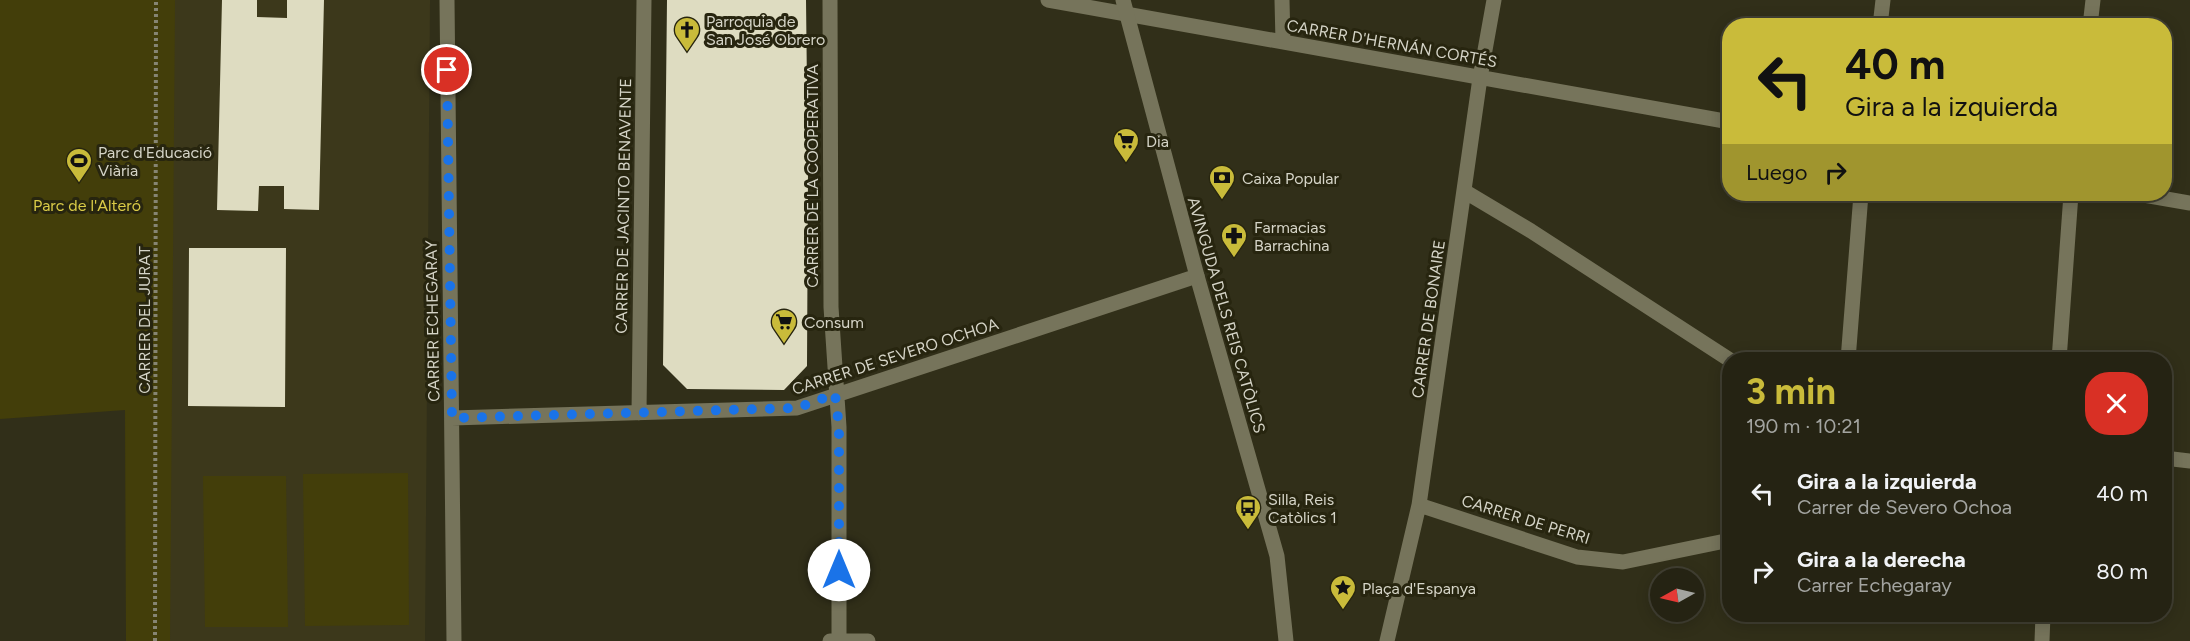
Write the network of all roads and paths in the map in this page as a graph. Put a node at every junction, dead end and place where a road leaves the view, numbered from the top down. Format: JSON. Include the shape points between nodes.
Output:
{"nodes":[{"id":1,"x":156,"y":0,"type":"edge"},
{"id":2,"x":447,"y":0,"type":"edge"},
{"id":3,"x":644,"y":0,"type":"edge"},
{"id":4,"x":830,"y":0,"type":"edge"},
{"id":5,"x":1048,"y":0,"type":"edge"},
{"id":6,"x":1282,"y":0,"type":"edge"},
{"id":7,"x":1494,"y":0,"type":"edge"},
{"id":8,"x":1883,"y":0,"type":"edge"},
{"id":9,"x":2093,"y":0,"type":"edge"},
{"id":10,"x":1124,"y":7,"type":"edge"},
{"id":11,"x":1881,"y":18,"type":"edge"},
{"id":12,"x":2091,"y":18,"type":"edge"},
{"id":13,"x":1283,"y":42,"type":"junction"},
{"id":14,"x":1480,"y":78,"type":"junction"},
{"id":15,"x":1722,"y":121,"type":"edge"},
{"id":16,"x":1464,"y":191,"type":"junction"},
{"id":17,"x":2172,"y":200,"type":"edge"},
{"id":18,"x":1860,"y":201,"type":"edge"},
{"id":19,"x":2070,"y":201,"type":"edge"},
{"id":20,"x":2190,"y":203,"type":"edge"},
{"id":21,"x":1197,"y":276,"type":"junction"},
{"id":22,"x":1849,"y":352,"type":"edge"},
{"id":23,"x":2060,"y":352,"type":"edge"},
{"id":24,"x":1722,"y":355,"type":"edge"},
{"id":25,"x":835,"y":394,"type":"junction"},
{"id":26,"x":639,"y":413,"type":"junction"},
{"id":27,"x":452,"y":418,"type":"junction"},
{"id":28,"x":2172,"y":459,"type":"edge"},
{"id":29,"x":2190,"y":461,"type":"edge"},
{"id":30,"x":1419,"y":505,"type":"junction"},
{"id":31,"x":1722,"y":542,"type":"edge"},
{"id":32,"x":2043,"y":622,"type":"edge"},
{"id":33,"x":836,"y":640,"type":"edge"},
{"id":34,"x":155,"y":641,"type":"edge"},
{"id":35,"x":454,"y":641,"type":"edge"},
{"id":36,"x":868,"y":641,"type":"edge"},
{"id":37,"x":1286,"y":641,"type":"edge"},
{"id":38,"x":1387,"y":641,"type":"edge"},
{"id":39,"x":2042,"y":641,"type":"edge"}],
"edges":[{"from":1,"to":34,"type":"path","name":"CARRER DEL JURAT"},
{"from":2,"to":27,"type":"street","name":"CARRER ECHEGARAY"},
{"from":3,"to":26,"type":"street","name":"CARRER DE JACINTO BENAVENTE"},
{"from":4,"to":25,"type":"street","name":"CARRER DE LA COOPERATIVA"},
{"from":5,"to":10,"type":"street","name":"CARRER D'HERNÁN CORTÉS"},
{"from":6,"to":13,"type":"street"},
{"from":7,"to":14,"type":"street","name":"CARRER DE BONAIRE"},
{"from":8,"to":11,"type":"street"},
{"from":9,"to":12,"type":"street"},
{"from":10,"to":13,"type":"street","name":"CARRER D'HERNÁN CORTÉS"},
{"from":10,"to":21,"type":"street","name":"AVINGUDA DELS REIS CATÒLICS"},
{"from":13,"to":14,"type":"street","name":"CARRER D'HERNÁN CORTÉS"},
{"from":14,"to":15,"type":"street","name":"CARRER D'HERNÁN CORTÉS"},
{"from":14,"to":16,"type":"street","name":"CARRER DE BONAIRE"},
{"from":16,"to":24,"type":"street"},
{"from":16,"to":30,"type":"street","name":"CARRER DE BONAIRE"},
{"from":17,"to":20,"type":"street"},
{"from":18,"to":22,"type":"street"},
{"from":19,"to":23,"type":"street"},
{"from":21,"to":25,"type":"street","name":"CARRER DE SEVERO OCHOA"},
{"from":21,"to":37,"type":"street","name":"AVINGUDA DELS REIS CATÒLICS","via":[[1277,556]]},
{"from":25,"to":26,"type":"street","name":"CARRER DE SEVERO OCHOA","via":[[797,408]]},
{"from":25,"to":33,"type":"street","name":"CARRER DE LA COOPERATIVA","via":[[839,427]]},
{"from":26,"to":27,"type":"street","name":"CARRER DE SEVERO OCHOA"},
{"from":27,"to":35,"type":"street","name":"CARRER ECHEGARAY"},
{"from":28,"to":29,"type":"street"},
{"from":30,"to":31,"type":"street","name":"CARRER DE PERRI","via":[[1577,556],[1623,562]]},
{"from":30,"to":38,"type":"street","name":"CARRER DE BONAIRE"},
{"from":32,"to":39,"type":"street"},
{"from":33,"to":36,"type":"street"}]}
